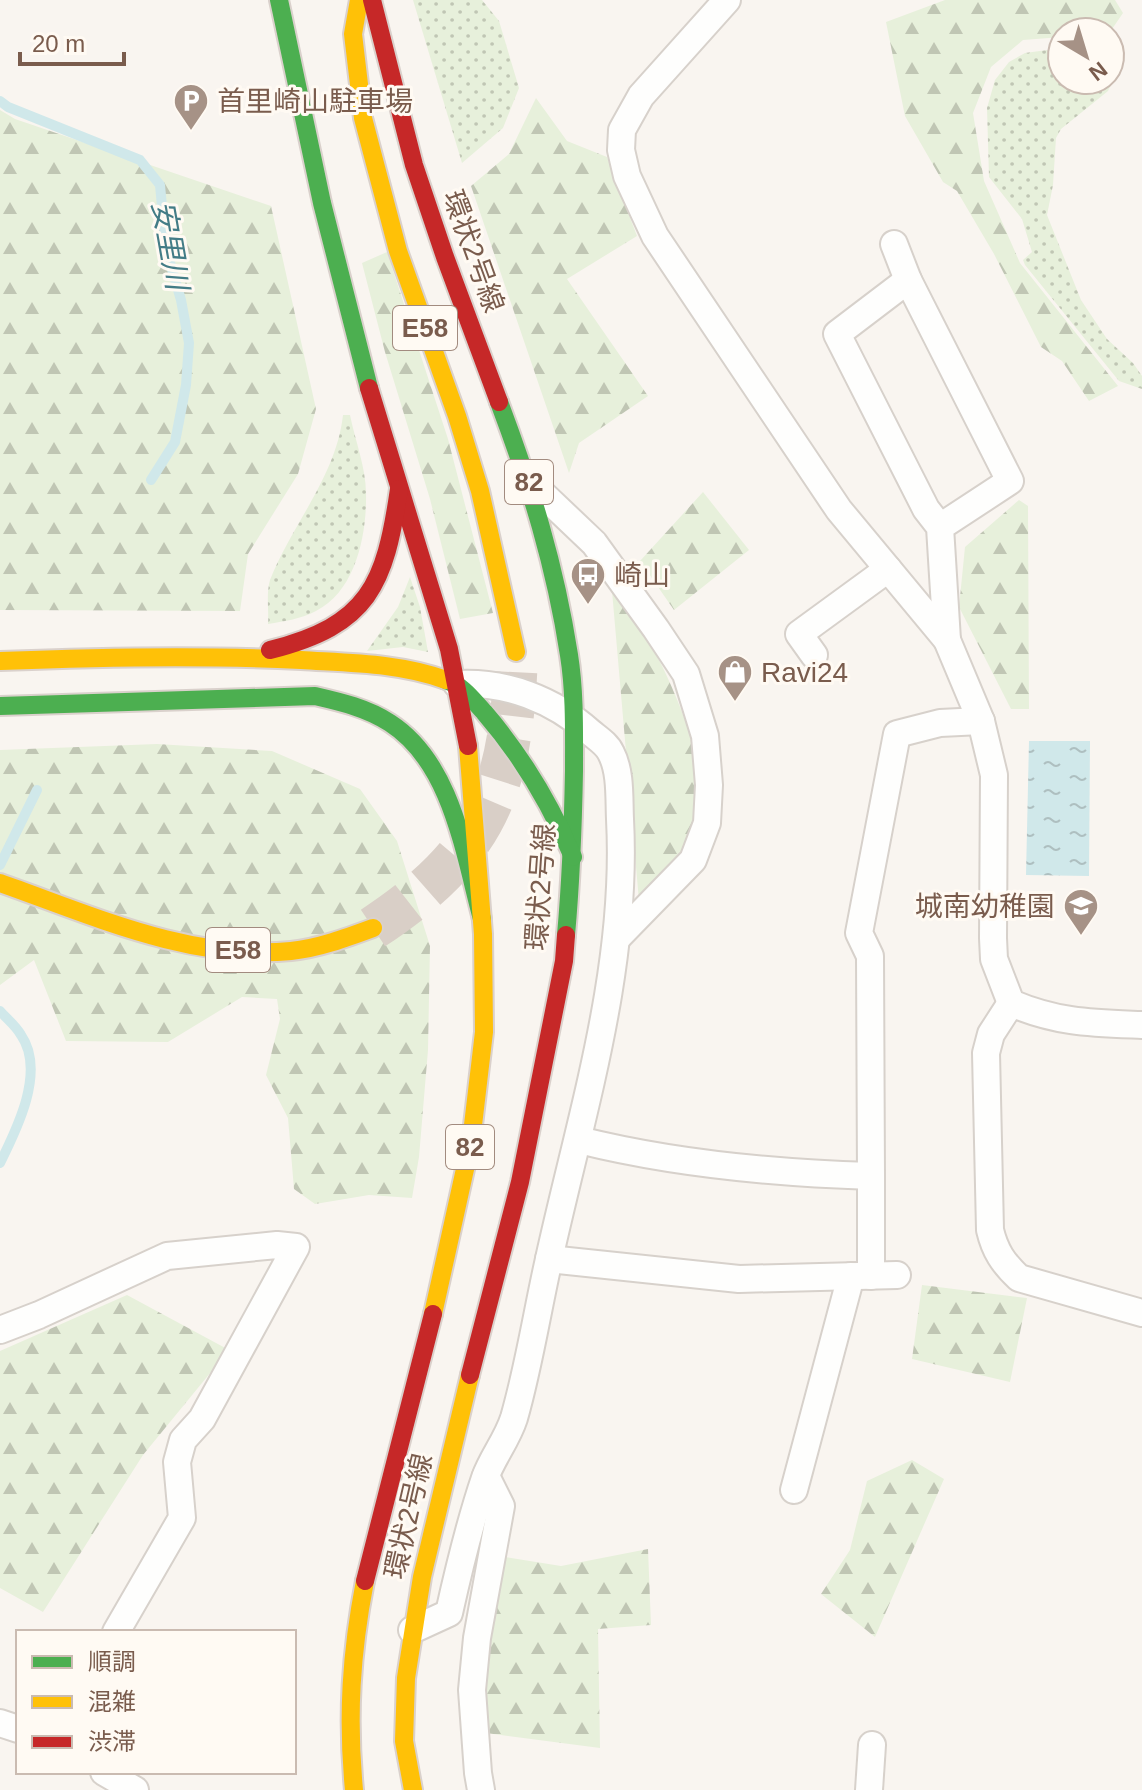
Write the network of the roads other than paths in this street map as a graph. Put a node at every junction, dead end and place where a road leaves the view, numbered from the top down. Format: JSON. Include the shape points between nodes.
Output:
{"nodes":[{"id":1,"x":279,"y":0,"type":"edge"},
{"id":2,"x":359,"y":0,"type":"edge"},
{"id":3,"x":372,"y":0,"type":"edge"},
{"id":4,"x":727,"y":0,"type":"edge"},
{"id":5,"x":894,"y":244,"type":"dead end"},
{"id":6,"x":908,"y":280,"type":"junction"},
{"id":7,"x":529,"y":481,"type":"junction"},
{"id":8,"x":399,"y":489,"type":"junction"},
{"id":9,"x":940,"y":527,"type":"junction"},
{"id":10,"x":888,"y":569,"type":"junction"},
{"id":11,"x":947,"y":640,"type":"junction"},
{"id":12,"x":516,"y":652,"type":"tunnel mouth"},
{"id":13,"x":814,"y":655,"type":"dead end"},
{"id":14,"x":236,"y":657,"type":"junction"},
{"id":15,"x":0,"y":661,"type":"edge"},
{"id":16,"x":457,"y":684,"type":"junction"},
{"id":17,"x":0,"y":706,"type":"edge"},
{"id":18,"x":574,"y":717,"type":"junction"},
{"id":19,"x":981,"y":721,"type":"junction"},
{"id":20,"x":573,"y":857,"type":"junction"},
{"id":21,"x":0,"y":883,"type":"edge"},
{"id":22,"x":482,"y":919,"type":"junction"},
{"id":23,"x":373,"y":928,"type":"tunnel mouth"},
{"id":24,"x":617,"y":938,"type":"junction"},
{"id":25,"x":1011,"y":1003,"type":"junction"},
{"id":26,"x":1142,"y":1025,"type":"edge"},
{"id":27,"x":579,"y":1140,"type":"junction"},
{"id":28,"x":871,"y":1176,"type":"junction"},
{"id":29,"x":549,"y":1259,"type":"junction"},
{"id":30,"x":897,"y":1275,"type":"dead end"},
{"id":31,"x":861,"y":1276,"type":"junction"},
{"id":32,"x":1142,"y":1313,"type":"edge"},
{"id":33,"x":0,"y":1330,"type":"edge"},
{"id":34,"x":486,"y":1476,"type":"junction"},
{"id":35,"x":794,"y":1490,"type":"dead end"},
{"id":36,"x":117,"y":1630,"type":"edge"},
{"id":37,"x":412,"y":1630,"type":"junction"},
{"id":38,"x":872,"y":1745,"type":"dead end"},
{"id":39,"x":107,"y":1774,"type":"edge"},
{"id":40,"x":135,"y":1790,"type":"edge"},
{"id":41,"x":354,"y":1790,"type":"edge"},
{"id":42,"x":413,"y":1790,"type":"edge"},
{"id":43,"x":481,"y":1790,"type":"edge"},
{"id":44,"x":869,"y":1790,"type":"edge"}],
"edges":[{"from":1,"to":8,"type":"main road","name":"環状2号線","number":"82","via":[[355,337]]},
{"from":2,"to":12,"type":"main road","number":"E58","via":[[353,34],[363,118],[398,251],[480,491]]},
{"from":3,"to":7,"type":"main road","name":"環状2号線","number":"82","via":[[414,165]]},
{"from":4,"to":10,"type":"street","via":[[641,96],[622,130],[627,176],[655,236],[691,292],[839,510]]},
{"from":5,"to":6,"type":"street"},
{"from":6,"to":9,"type":"street","via":[[837,334]]},
{"from":6,"to":9,"type":"street","via":[[1010,481]]},
{"from":7,"to":18,"type":"main road","name":"環状2号線","number":"82","via":[[560,601]]},
{"from":7,"to":24,"type":"street","via":[[594,543],[656,629],[686,674],[705,736],[707,823],[693,860]]},
{"from":8,"to":14,"type":"main road","via":[[384,566],[367,598],[322,635]]},
{"from":8,"to":16,"type":"main road","name":"環状2号線","number":"82"},
{"from":9,"to":11,"type":"street"},
{"from":10,"to":11,"type":"street"},
{"from":10,"to":13,"type":"street","via":[[799,634]]},
{"from":11,"to":19,"type":"street"},
{"from":14,"to":15,"type":"main road"},
{"from":14,"to":16,"type":"main road","via":[[360,664]]},
{"from":16,"to":18,"type":"street","via":[[531,695]]},
{"from":16,"to":20,"type":"main road","via":[[533,773]]},
{"from":16,"to":22,"type":"main road","name":"環状2号線","number":"82","via":[[472,780]]},
{"from":17,"to":22,"type":"main road","via":[[315,696],[380,716],[418,746],[432,767],[446,795]]},
{"from":18,"to":20,"type":"main road","name":"環状2号線","number":"82"},
{"from":18,"to":24,"type":"street","via":[[606,745],[617,778],[622,852]]},
{"from":19,"to":25,"type":"street","via":[[994,775],[994,959]]},
{"from":19,"to":28,"type":"street","via":[[940,723],[897,734],[859,933],[870,956]]},
{"from":20,"to":37,"type":"main road","name":"環状2号線","number":"82","via":[[564,961],[520,1182],[441,1489]]},
{"from":21,"to":23,"type":"main road","number":"E58","via":[[167,939],[241,950],[298,950]]},
{"from":22,"to":41,"type":"main road","name":"環状2号線","number":"82","via":[[484,1035],[474,1128],[363,1598],[349,1693]]},
{"from":24,"to":27,"type":"street"},
{"from":25,"to":26,"type":"street","via":[[1070,1022]]},
{"from":25,"to":32,"type":"street","via":[[991,1034],[986,1053],[990,1230],[995,1249],[1019,1278]]},
{"from":27,"to":28,"type":"street","via":[[783,1173]]},
{"from":27,"to":29,"type":"street"},
{"from":28,"to":31,"type":"street"},
{"from":29,"to":31,"type":"street","via":[[739,1279]]},
{"from":29,"to":34,"type":"street","via":[[512,1423]]},
{"from":30,"to":31,"type":"street"},
{"from":31,"to":35,"type":"street"},
{"from":33,"to":36,"type":"street","via":[[167,1256],[296,1247],[202,1419],[183,1440],[177,1462],[182,1518]]},
{"from":34,"to":37,"type":"street","via":[[449,1613]]},
{"from":34,"to":43,"type":"street","via":[[501,1506],[472,1690]]},
{"from":37,"to":42,"type":"main road","name":"環状2号線","number":"82","via":[[404,1741]]},
{"from":38,"to":44,"type":"street"},
{"from":39,"to":40,"type":"street"}]}
